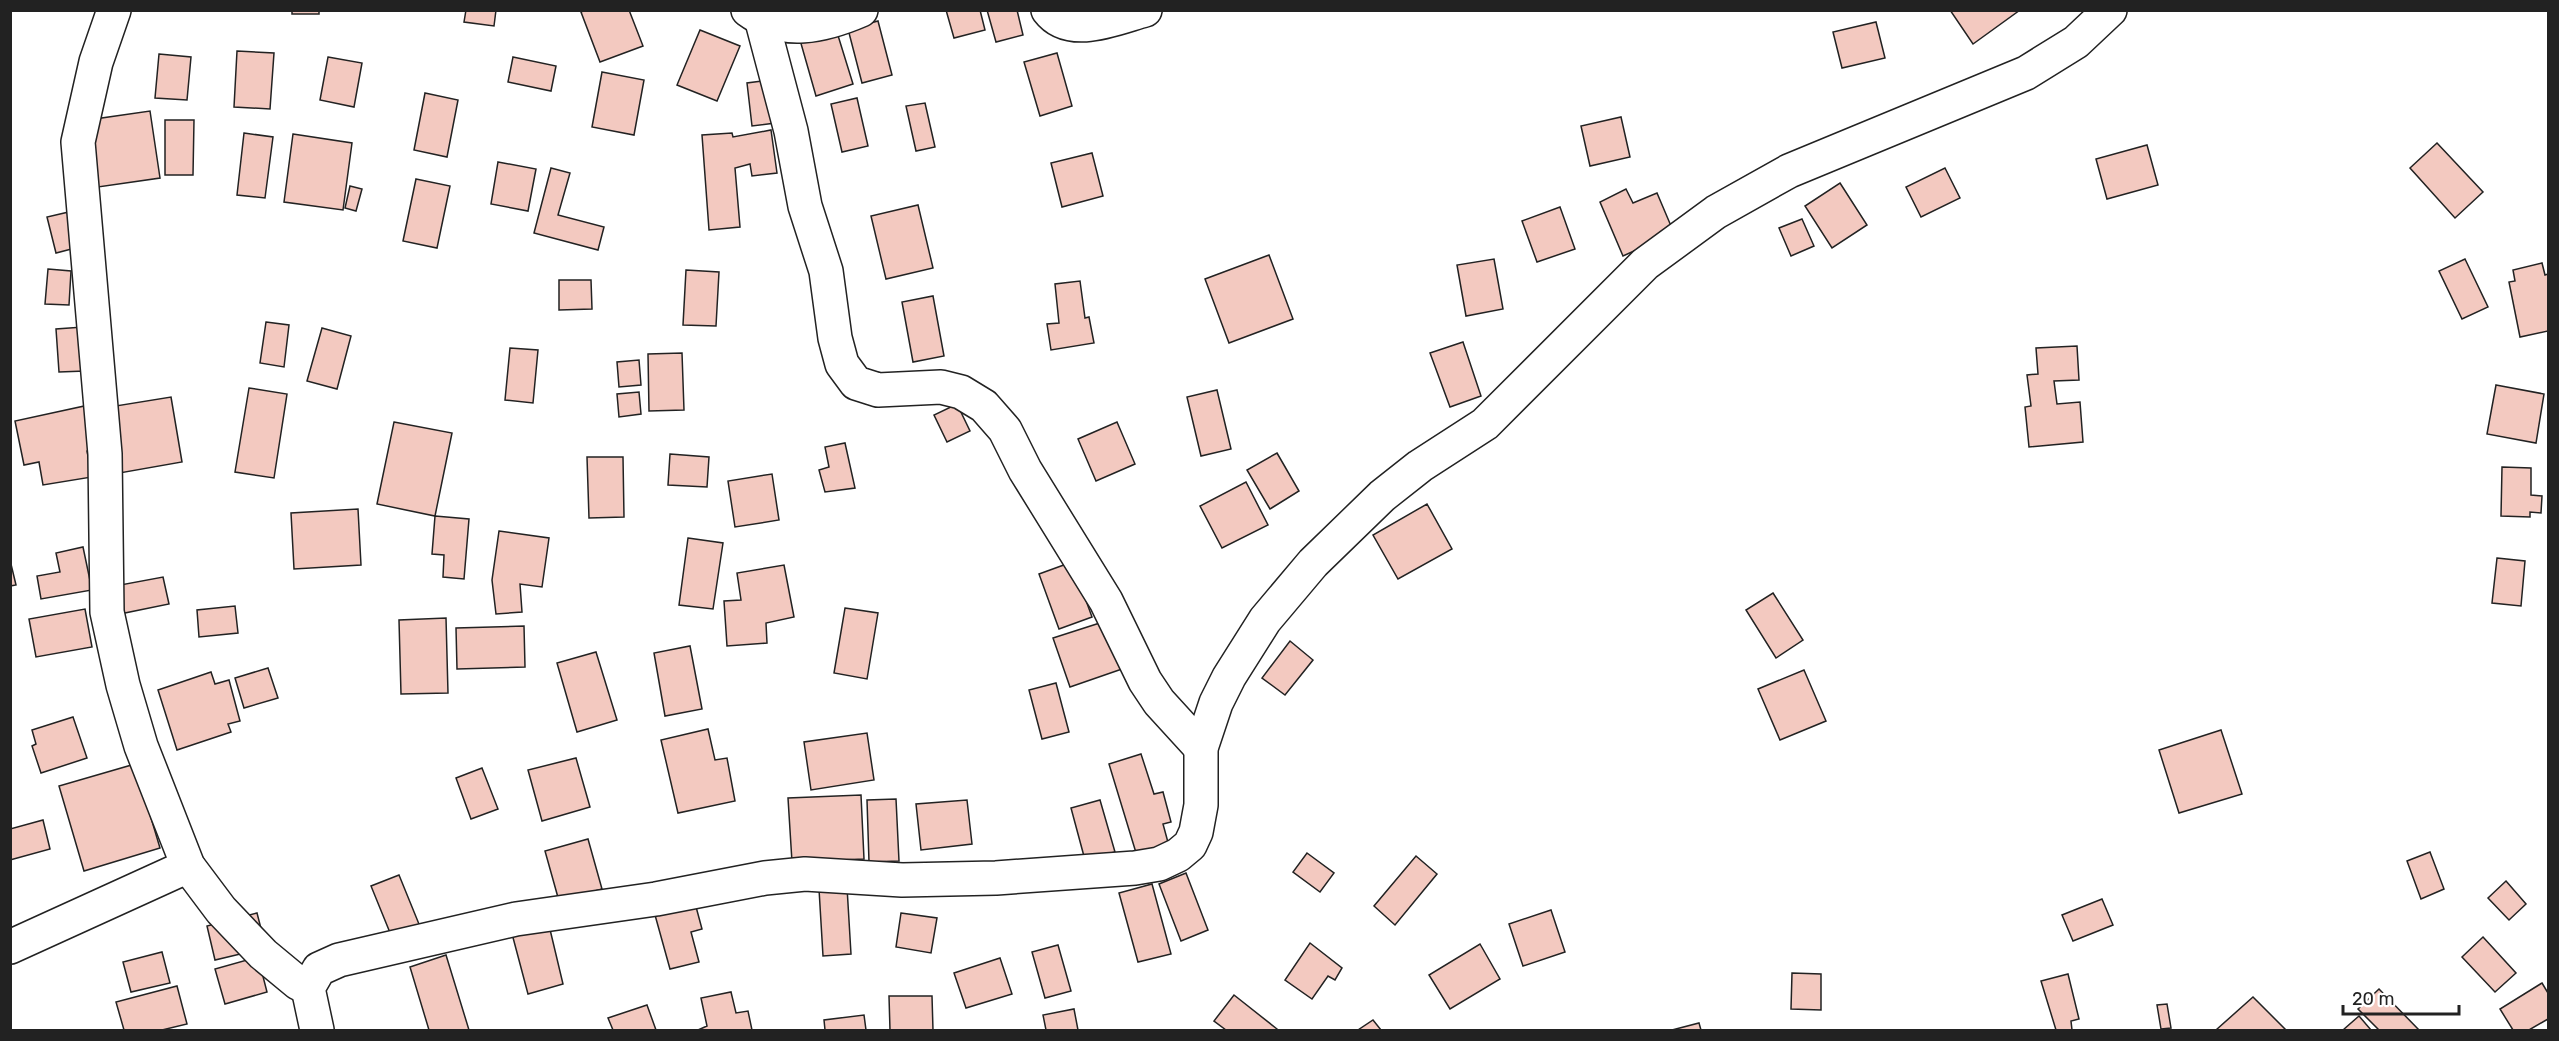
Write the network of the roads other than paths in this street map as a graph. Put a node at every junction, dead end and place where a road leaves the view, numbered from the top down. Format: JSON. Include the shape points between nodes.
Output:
{"nodes":[{"id":1,"x":114,"y":10,"type":"edge"},
{"id":2,"x":861,"y":10,"type":"edge"},
{"id":3,"x":1048,"y":10,"type":"edge"},
{"id":4,"x":1145,"y":10,"type":"edge"},
{"id":5,"x":2110,"y":10,"type":"edge"},
{"id":6,"x":756,"y":14,"type":"edge"},
{"id":7,"x":1201,"y":748,"type":"junction"},
{"id":8,"x":188,"y":866,"type":"junction"},
{"id":9,"x":10,"y":947,"type":"edge"},
{"id":10,"x":308,"y":988,"type":"junction"},
{"id":11,"x":317,"y":1030,"type":"edge"}],
"edges":[{"from":1,"to":8,"type":"street","via":[[96,62],[78,142],[105,454],[107,612],[141,746]]},
{"from":2,"to":6,"type":"street","via":[[803,28]]},
{"from":3,"to":4,"type":"street","via":[[1067,25],[1097,23]]},
{"from":5,"to":7,"type":"street","via":[[2076,42],[2026,73],[1789,171],[1716,212],[1645,264],[1485,424],[1382,496],[1313,563],[1265,620],[1229,677]]},
{"from":6,"to":7,"type":"street","via":[[791,131],[805,206],[826,271],[842,364],[856,383],[878,390],[940,387],[961,392],[984,406],[1005,430],[1025,470],[1106,600],[1145,681]]},
{"from":7,"to":10,"type":"street","via":[[1201,805],[1196,832],[1190,845],[1159,864],[996,878],[805,874],[765,878],[656,899],[516,919],[339,960],[319,969]]},
{"from":8,"to":9,"type":"street"},
{"from":8,"to":10,"type":"street","via":[[249,939]]},
{"from":10,"to":11,"type":"street"}]}
